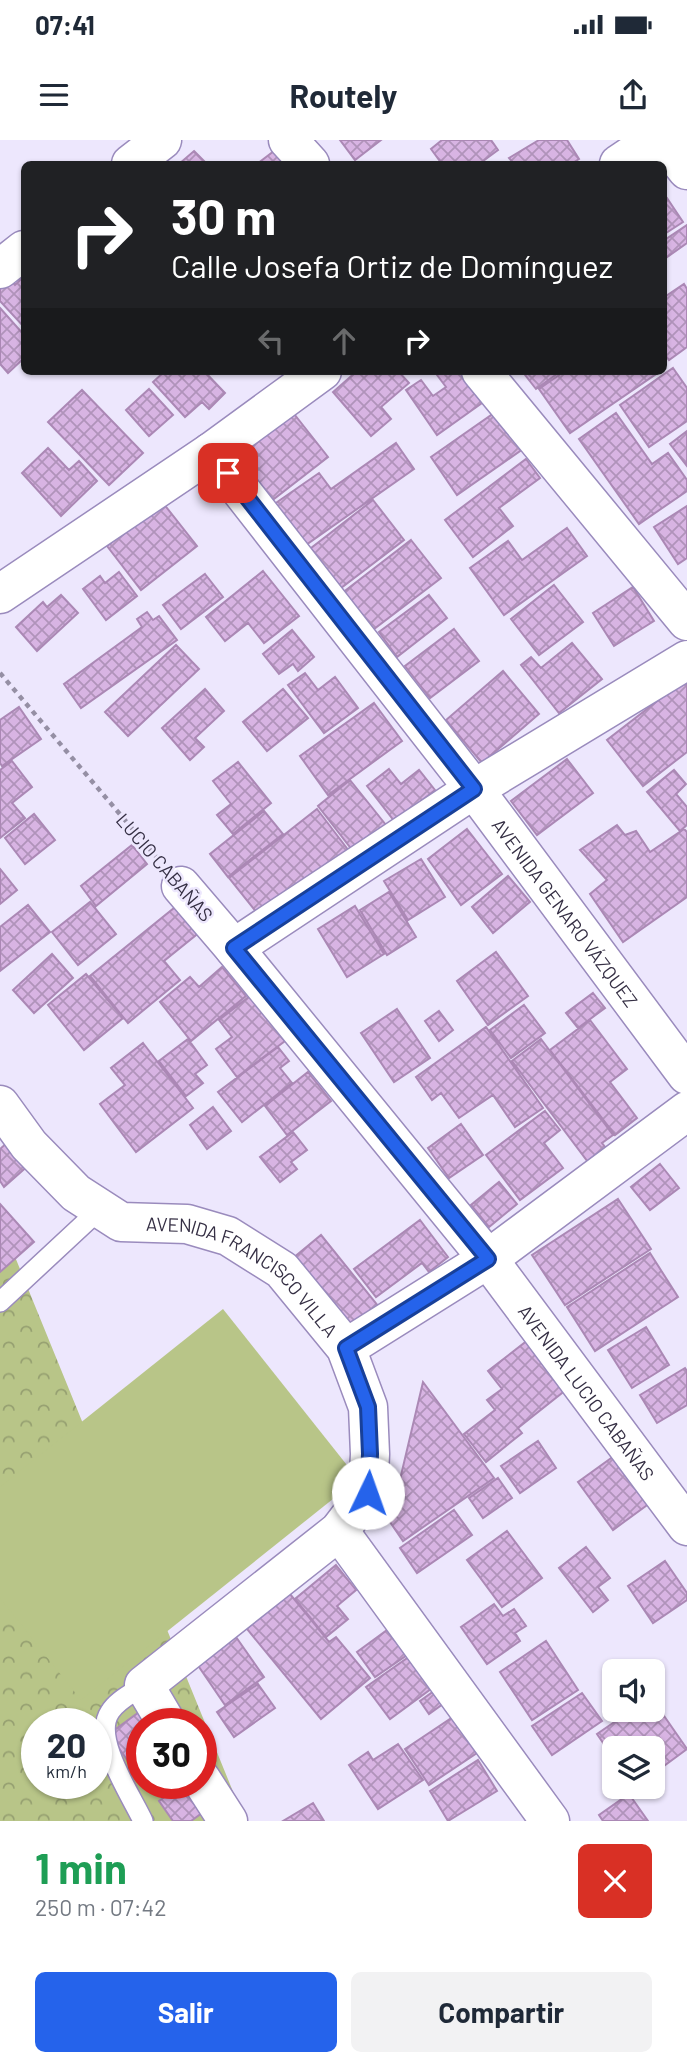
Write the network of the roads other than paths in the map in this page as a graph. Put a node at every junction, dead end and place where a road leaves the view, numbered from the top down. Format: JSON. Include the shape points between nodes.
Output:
{"nodes":[{"id":1,"x":162,"y":140,"type":"edge"},
{"id":2,"x":288,"y":140,"type":"edge"},
{"id":3,"x":655,"y":140,"type":"edge"},
{"id":4,"x":663,"y":140,"type":"edge"},
{"id":5,"x":135,"y":161,"type":"edge"},
{"id":6,"x":307,"y":161,"type":"edge"},
{"id":7,"x":624,"y":161,"type":"edge"},
{"id":8,"x":687,"y":170,"type":"edge"},
{"id":9,"x":21,"y":252,"type":"edge"},
{"id":10,"x":0,"y":269,"type":"edge"},
{"id":11,"x":317,"y":375,"type":"edge"},
{"id":12,"x":484,"y":375,"type":"edge"},
{"id":13,"x":211,"y":452,"type":"junction"},
{"id":14,"x":0,"y":594,"type":"edge"},
{"id":15,"x":687,"y":621,"type":"edge"},
{"id":16,"x":687,"y":660,"type":"edge"},
{"id":17,"x":474,"y":789,"type":"junction"},
{"id":18,"x":181,"y":886,"type":"road end"},
{"id":19,"x":234,"y":948,"type":"junction"},
{"id":20,"x":687,"y":1075,"type":"edge"},
{"id":21,"x":0,"y":1105,"type":"edge"},
{"id":22,"x":687,"y":1111,"type":"edge"},
{"id":23,"x":100,"y":1209,"type":"junction"},
{"id":24,"x":488,"y":1259,"type":"junction"},
{"id":25,"x":0,"y":1303,"type":"edge"},
{"id":26,"x":346,"y":1348,"type":"junction"},
{"id":27,"x":687,"y":1526,"type":"edge"},
{"id":28,"x":339,"y":1531,"type":"junction"},
{"id":29,"x":144,"y":1685,"type":"junction"},
{"id":30,"x":158,"y":1708,"type":"edge"},
{"id":31,"x":214,"y":1799,"type":"edge"},
{"id":32,"x":144,"y":1821,"type":"edge"},
{"id":33,"x":228,"y":1821,"type":"edge"},
{"id":34,"x":550,"y":1821,"type":"edge"}],
"edges":[{"from":1,"to":5,"type":"street"},
{"from":2,"to":6,"type":"street"},
{"from":3,"to":7,"type":"street"},
{"from":4,"to":8,"type":"street"},
{"from":9,"to":10,"type":"street"},
{"from":11,"to":13,"type":"street"},
{"from":12,"to":15,"type":"street"},
{"from":13,"to":14,"type":"street"},
{"from":13,"to":17,"type":"street","name":"AVENIDA GENARO VÁZQUEZ"},
{"from":16,"to":17,"type":"street"},
{"from":17,"to":19,"type":"street"},
{"from":17,"to":20,"type":"street","name":"AVENIDA GENARO VÁZQUEZ"},
{"from":18,"to":19,"type":"street","name":"LUCIO CABAÑAS"},
{"from":19,"to":24,"type":"street","name":"LUCIO CABAÑAS"},
{"from":21,"to":23,"type":"street","name":"AVENIDA FRANCISCO VILLA","via":[[29,1145],[76,1193]]},
{"from":22,"to":24,"type":"street"},
{"from":23,"to":25,"type":"lane"},
{"from":23,"to":26,"type":"street","name":"AVENIDA FRANCISCO VILLA","via":[[121,1222],[187,1224],[228,1236],[282,1270]]},
{"from":24,"to":26,"type":"street"},
{"from":24,"to":27,"type":"street","name":"AVENIDA LUCIO CABAÑAS"},
{"from":26,"to":28,"type":"street","name":"AVENIDA FRANCISCO VILLA","via":[[368,1407],[370,1454],[368,1493]]},
{"from":28,"to":29,"type":"street","name":"AVENIDA FRANCISCO VILLA"},
{"from":28,"to":34,"type":"street"},
{"from":29,"to":30,"type":"street"},
{"from":29,"to":32,"type":"lane","via":[[109,1712],[103,1728],[110,1756]]},
{"from":31,"to":33,"type":"street"}]}
